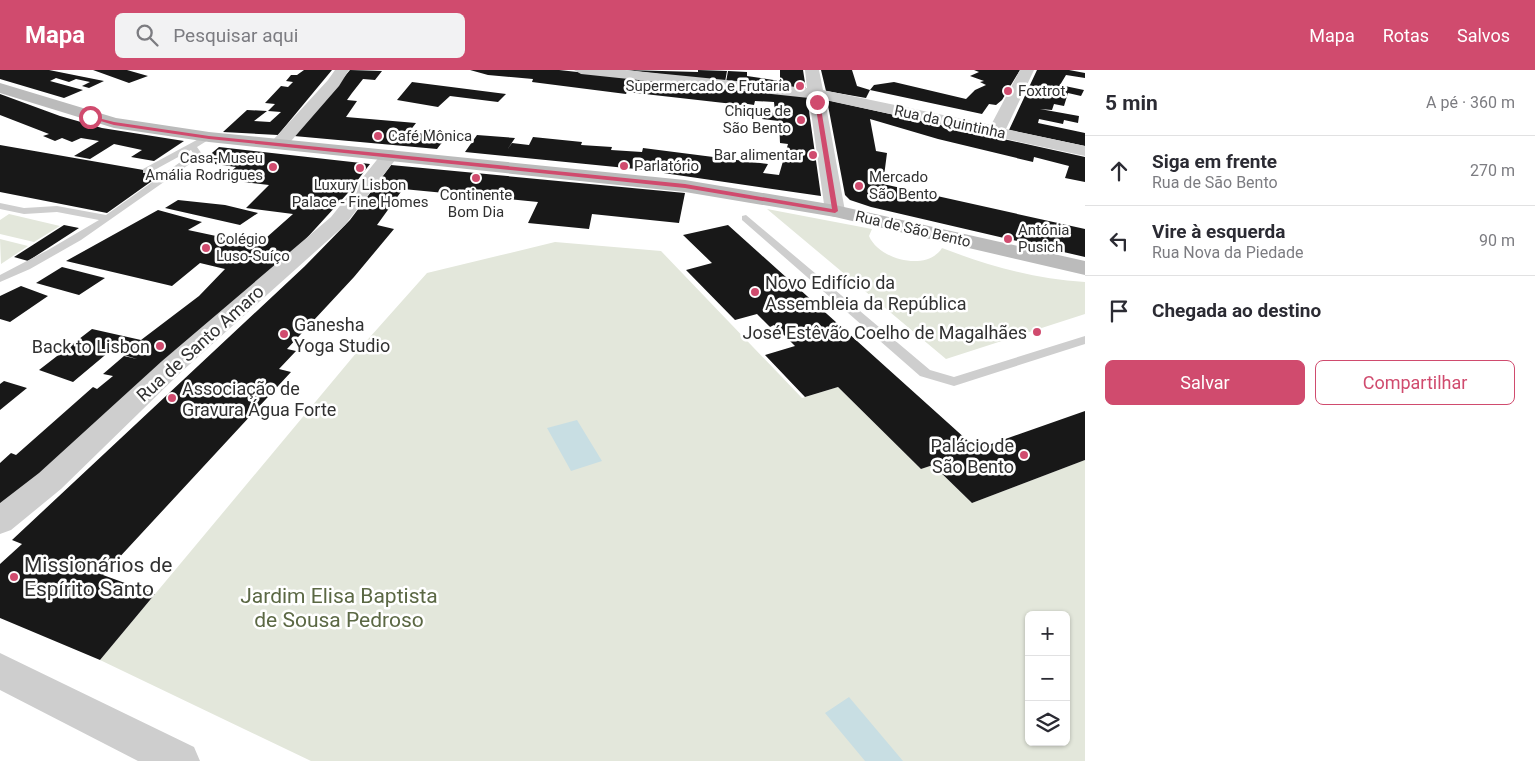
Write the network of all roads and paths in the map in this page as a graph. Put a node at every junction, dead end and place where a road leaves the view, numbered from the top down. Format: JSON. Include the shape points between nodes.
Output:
{"nodes":[{"id":1,"x":342,"y":70,"type":"edge"},
{"id":2,"x":581,"y":70,"type":"edge"},
{"id":3,"x":812,"y":70,"type":"edge"},
{"id":4,"x":1027,"y":70,"type":"edge"},
{"id":5,"x":0,"y":88,"type":"edge"},
{"id":6,"x":816,"y":94,"type":"junction"},
{"id":7,"x":996,"y":132,"type":"junction"},
{"id":8,"x":209,"y":137,"type":"junction"},
{"id":9,"x":279,"y":144,"type":"junction"},
{"id":10,"x":192,"y":146,"type":"junction"},
{"id":11,"x":1085,"y":151,"type":"edge"},
{"id":12,"x":390,"y":155,"type":"junction"},
{"id":13,"x":146,"y":170,"type":"dead end"},
{"id":14,"x":0,"y":206,"type":"edge"},
{"id":15,"x":835,"y":211,"type":"junction"},
{"id":16,"x":106,"y":218,"type":"junction"},
{"id":17,"x":746,"y":218,"type":"dead end"},
{"id":18,"x":1085,"y":268,"type":"edge"},
{"id":19,"x":0,"y":279,"type":"edge"},
{"id":20,"x":1085,"y":340,"type":"edge"},
{"id":21,"x":0,"y":521,"type":"edge"},
{"id":22,"x":0,"y":671,"type":"edge"},
{"id":23,"x":180,"y":761,"type":"edge"}],
"edges":[{"from":1,"to":9,"type":"street"},
{"from":2,"to":6,"type":"street","name":"Rua da Quintinha"},
{"from":3,"to":6,"type":"street"},
{"from":4,"to":7,"type":"street"},
{"from":5,"to":8,"type":"street","name":"Rua de São Bento","via":[[102,121]]},
{"from":6,"to":7,"type":"street","name":"Rua da Quintinha"},
{"from":6,"to":15,"type":"street"},
{"from":7,"to":11,"type":"street","name":"Rua da Quintinha"},
{"from":8,"to":9,"type":"street","name":"Rua de São Bento"},
{"from":8,"to":10,"type":"lane"},
{"from":9,"to":12,"type":"street","name":"Rua de São Bento"},
{"from":10,"to":13,"type":"lane"},
{"from":10,"to":16,"type":"lane","via":[[198,154]]},
{"from":12,"to":15,"type":"street","name":"Rua de São Bento","via":[[685,186]]},
{"from":12,"to":21,"type":"street","name":"Rua de Santo Amaro","via":[[338,221],[171,367],[50,481]]},
{"from":14,"to":16,"type":"lane","via":[[24,211],[57,209]]},
{"from":15,"to":18,"type":"street","name":"Rua de São Bento"},
{"from":16,"to":19,"type":"lane","via":[[32,265]]},
{"from":17,"to":20,"type":"lane","via":[[925,373],[954,382]]},
{"from":22,"to":23,"type":"street"}]}
